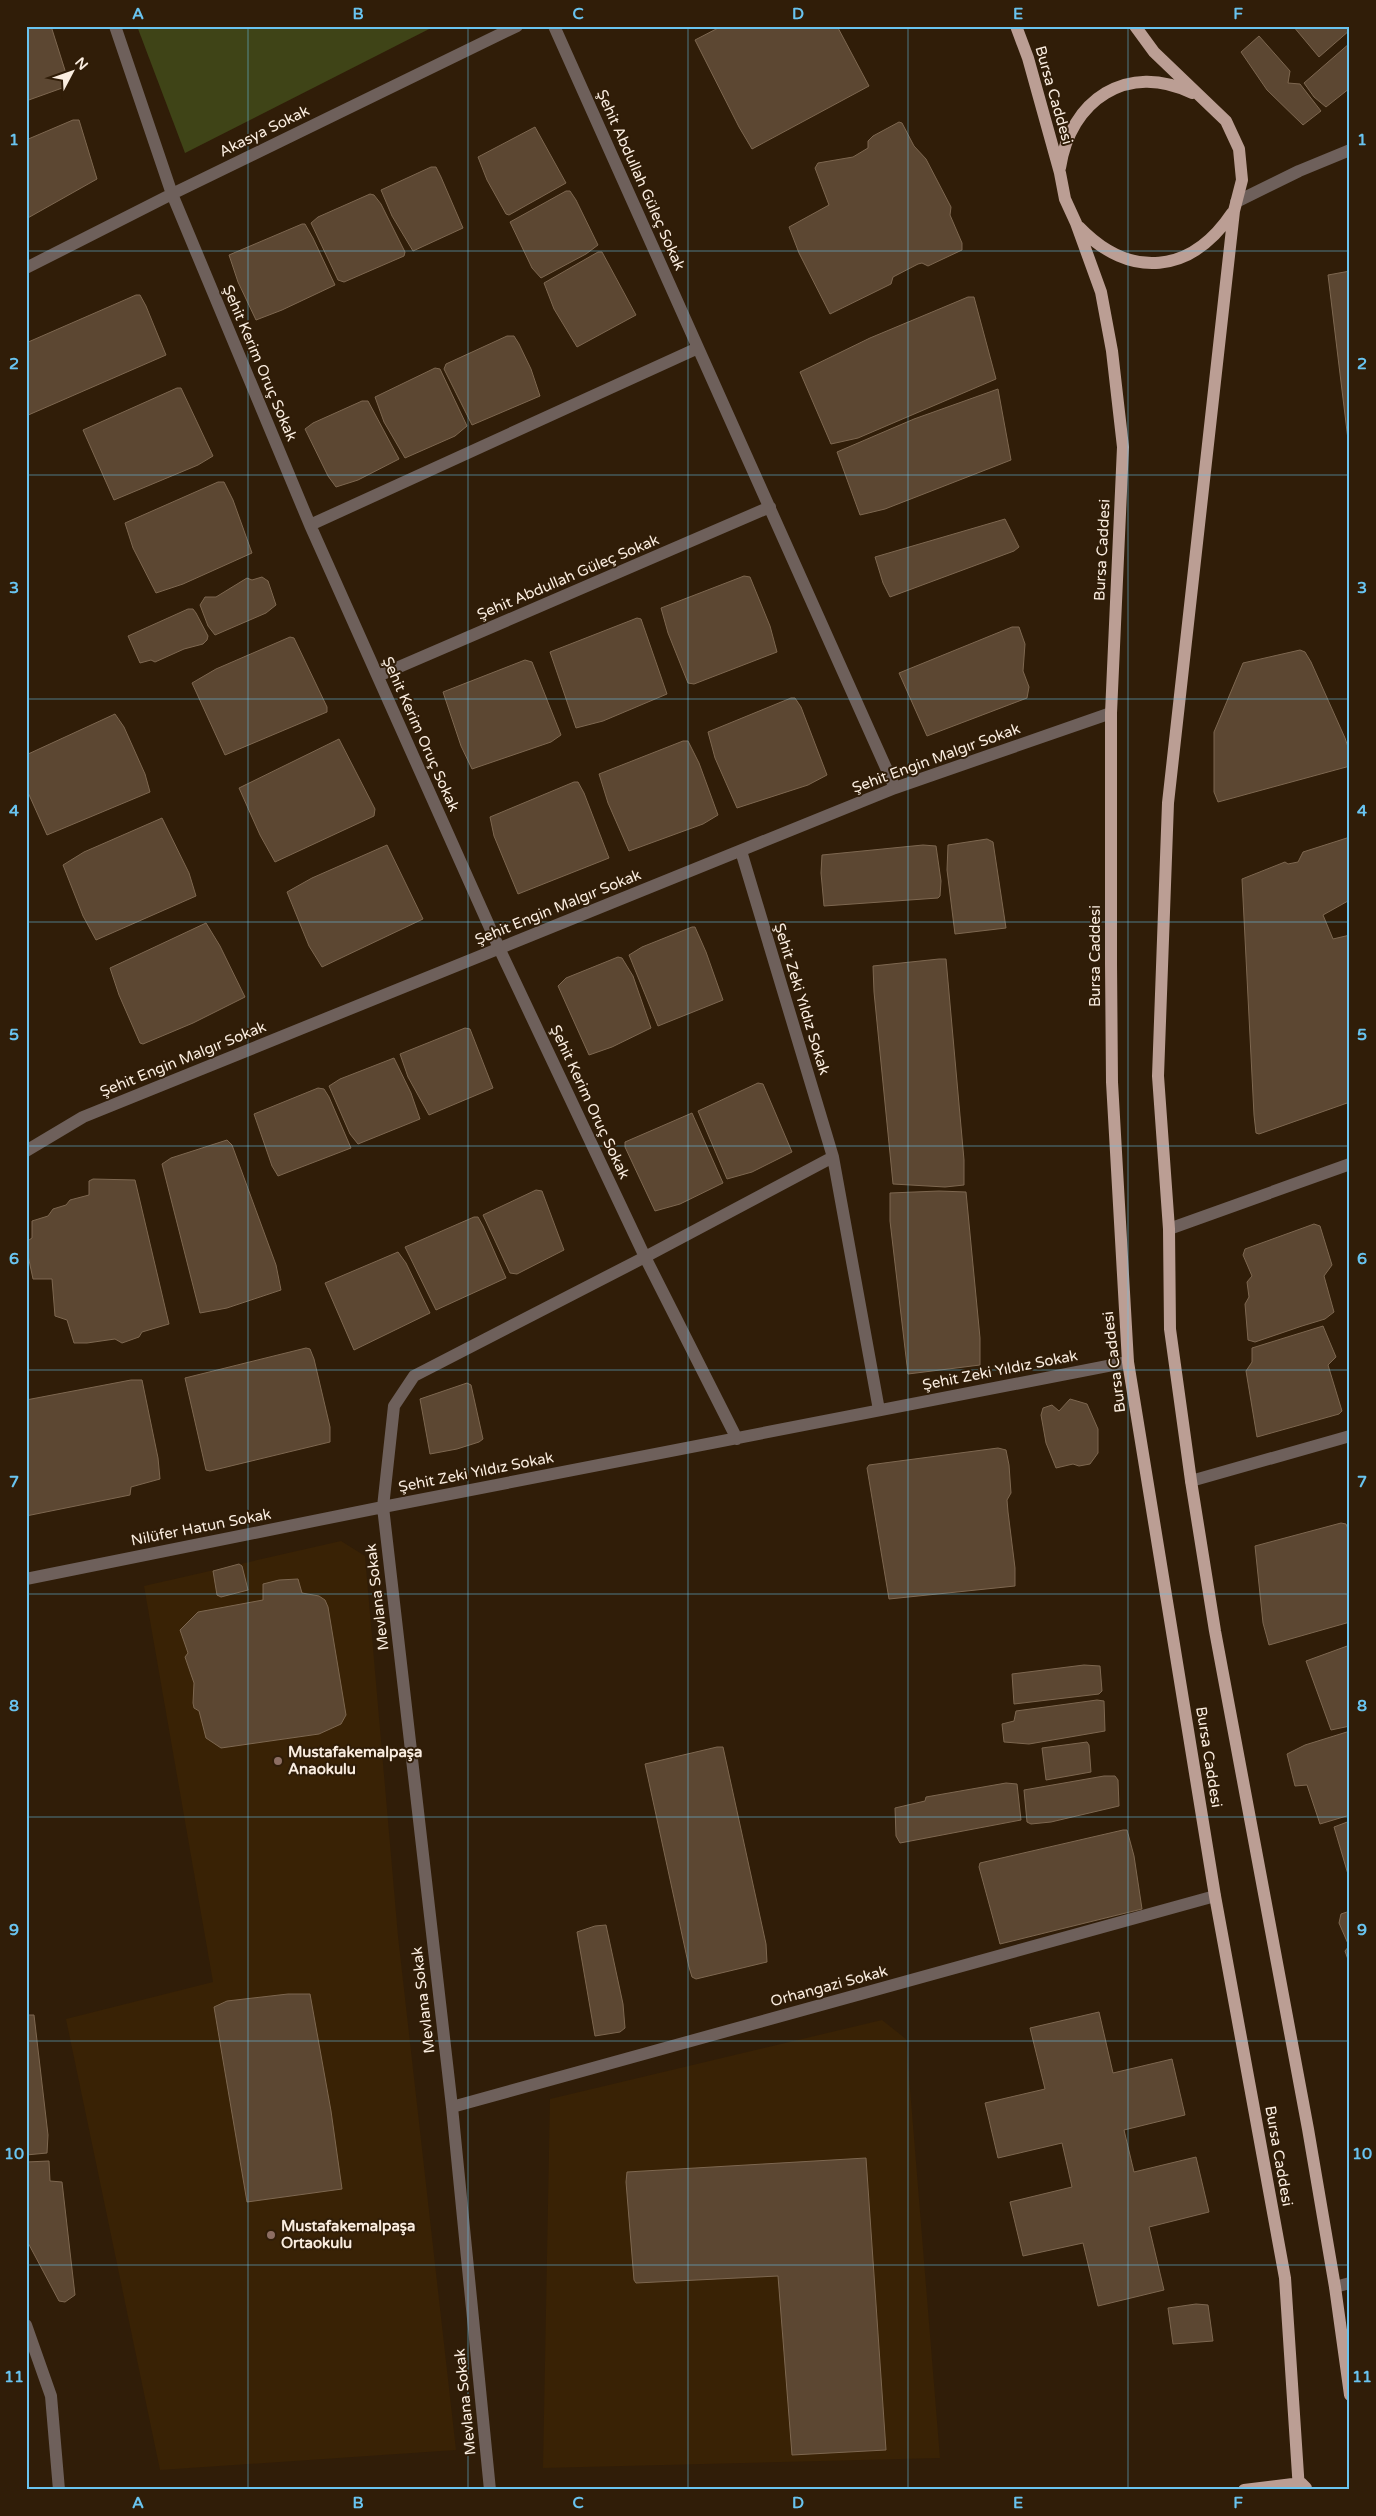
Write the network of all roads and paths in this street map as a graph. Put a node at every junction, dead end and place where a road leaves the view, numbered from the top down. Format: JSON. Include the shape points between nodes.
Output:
{"nodes":[{"id":1,"x":115,"y":26,"type":"edge"},
{"id":2,"x":517,"y":26,"type":"edge"},
{"id":3,"x":554,"y":26,"type":"edge"},
{"id":4,"x":1016,"y":26,"type":"edge"},
{"id":5,"x":1135,"y":26,"type":"edge"},
{"id":6,"x":1204,"y":98,"type":"junction"},
{"id":7,"x":1350,"y":150,"type":"edge"},
{"id":8,"x":1060,"y":173,"type":"junction"},
{"id":9,"x":172,"y":194,"type":"junction"},
{"id":10,"x":1235,"y":206,"type":"junction"},
{"id":11,"x":1076,"y":223,"type":"junction"},
{"id":12,"x":26,"y":268,"type":"edge"},
{"id":13,"x":698,"y":348,"type":"junction"},
{"id":14,"x":770,"y":507,"type":"junction"},
{"id":15,"x":310,"y":525,"type":"junction"},
{"id":16,"x":378,"y":676,"type":"junction"},
{"id":17,"x":1111,"y":713,"type":"junction"},
{"id":18,"x":895,"y":788,"type":"junction"},
{"id":19,"x":741,"y":851,"type":"junction"},
{"id":20,"x":499,"y":948,"type":"junction"},
{"id":21,"x":26,"y":1151,"type":"edge"},
{"id":22,"x":833,"y":1157,"type":"junction"},
{"id":23,"x":1350,"y":1164,"type":"edge"},
{"id":24,"x":1169,"y":1228,"type":"junction"},
{"id":25,"x":645,"y":1257,"type":"junction"},
{"id":26,"x":1128,"y":1362,"type":"junction"},
{"id":27,"x":879,"y":1410,"type":"junction"},
{"id":28,"x":1350,"y":1436,"type":"edge"},
{"id":29,"x":737,"y":1439,"type":"junction"},
{"id":30,"x":1191,"y":1481,"type":"junction"},
{"id":31,"x":383,"y":1507,"type":"junction"},
{"id":32,"x":26,"y":1579,"type":"edge"},
{"id":33,"x":1215,"y":1896,"type":"junction"},
{"id":34,"x":452,"y":2107,"type":"junction"},
{"id":35,"x":1350,"y":2283,"type":"edge"},
{"id":36,"x":1335,"y":2287,"type":"junction"},
{"id":37,"x":26,"y":2325,"type":"edge"},
{"id":38,"x":1350,"y":2395,"type":"edge"},
{"id":39,"x":1303,"y":2487,"type":"edge"},
{"id":40,"x":59,"y":2490,"type":"edge"},
{"id":41,"x":490,"y":2490,"type":"edge"},
{"id":42,"x":1244,"y":2490,"type":"edge"}],
"edges":[{"from":1,"to":9,"type":"street","name":"Şehit Kerim Oruç Sokak"},
{"from":2,"to":9,"type":"street","name":"Akasya Sokak"},
{"from":3,"to":13,"type":"street","name":"Şehit Abdullah Güleç Sokak"},
{"from":4,"to":8,"type":"main road","name":"Bursa Caddesi"},
{"from":5,"to":6,"type":"main road","name":"Bursa Caddesi","via":[[1154,52]]},
{"from":6,"to":8,"type":"main road","name":"Bursa Caddesi","via":[[1176,84],[1148,81],[1119,86],[1094,100],[1076,121],[1064,147]]},
{"from":6,"to":10,"type":"main road","name":"Bursa Caddesi","via":[[1226,120],[1239,149],[1242,180]]},
{"from":7,"to":10,"type":"street","via":[[1299,170]]},
{"from":8,"to":11,"type":"main road","name":"Bursa Caddesi","via":[[1064,199]]},
{"from":9,"to":12,"type":"street","name":"Akasya Sokak"},
{"from":9,"to":15,"type":"street","name":"Şehit Kerim Oruç Sokak"},
{"from":10,"to":11,"type":"main road","name":"Bursa Caddesi","via":[[1219,233],[1198,250],[1172,261],[1145,263],[1118,256],[1094,242]]},
{"from":10,"to":24,"type":"main road","name":"Bursa Caddesi","via":[[1168,803],[1158,1076]]},
{"from":11,"to":17,"type":"main road","name":"Bursa Caddesi","via":[[1101,292],[1112,351],[1123,447]]},
{"from":13,"to":14,"type":"street","name":"Şehit Abdullah Güleç Sokak"},
{"from":13,"to":15,"type":"street"},
{"from":14,"to":16,"type":"street","name":"Şehit Abdullah Güleç Sokak"},
{"from":14,"to":18,"type":"street","name":"Şehit Abdullah Güleç Sokak"},
{"from":15,"to":16,"type":"street","name":"Şehit Kerim Oruç Sokak"},
{"from":16,"to":20,"type":"street","name":"Şehit Kerim Oruç Sokak"},
{"from":17,"to":18,"type":"street","name":"Şehit Engin Malgır Sokak"},
{"from":17,"to":26,"type":"main road","name":"Bursa Caddesi","via":[[1112,1082]]},
{"from":18,"to":19,"type":"street","name":"Şehit Engin Malgır Sokak"},
{"from":19,"to":20,"type":"street","name":"Şehit Engin Malgır Sokak"},
{"from":19,"to":22,"type":"street","name":"Şehit Zeki Yıldız Sokak"},
{"from":20,"to":21,"type":"street","name":"Şehit Engin Malgır Sokak","via":[[83,1117]]},
{"from":20,"to":25,"type":"street","name":"Şehit Kerim Oruç Sokak"},
{"from":22,"to":25,"type":"street","name":"Şehit Zeki Yıldız Sokak"},
{"from":22,"to":27,"type":"street","name":"Şehit Zeki Yıldız Sokak"},
{"from":23,"to":24,"type":"street"},
{"from":24,"to":30,"type":"main road","name":"Bursa Caddesi","via":[[1170,1329]]},
{"from":25,"to":29,"type":"street","name":"Şehit Kerim Oruç Sokak"},
{"from":25,"to":31,"type":"street","name":"Şehit Zeki Yıldız Sokak","via":[[414,1376],[394,1406]]},
{"from":26,"to":27,"type":"street","name":"Şehit Zeki Yıldız Sokak"},
{"from":26,"to":33,"type":"main road","name":"Bursa Caddesi"},
{"from":27,"to":29,"type":"street","name":"Şehit Zeki Yıldız Sokak"},
{"from":28,"to":30,"type":"street"},
{"from":29,"to":31,"type":"street","name":"Şehit Zeki Yıldız Sokak"},
{"from":30,"to":36,"type":"main road","name":"Bursa Caddesi","via":[[1215,1631]]},
{"from":31,"to":32,"type":"street","name":"Nilüfer Hatun Sokak"},
{"from":31,"to":34,"type":"street","name":"Mevlana Sokak"},
{"from":33,"to":34,"type":"street","name":"Orhangazi Sokak"},
{"from":33,"to":39,"type":"main road","name":"Bursa Caddesi","via":[[1286,2278]]},
{"from":34,"to":41,"type":"street","name":"Mevlana Sokak"},
{"from":35,"to":36,"type":"street"},
{"from":36,"to":38,"type":"main road","name":"Bursa Caddesi"},
{"from":37,"to":40,"type":"street","via":[[51,2396]]},
{"from":39,"to":42,"type":"main road"}]}
